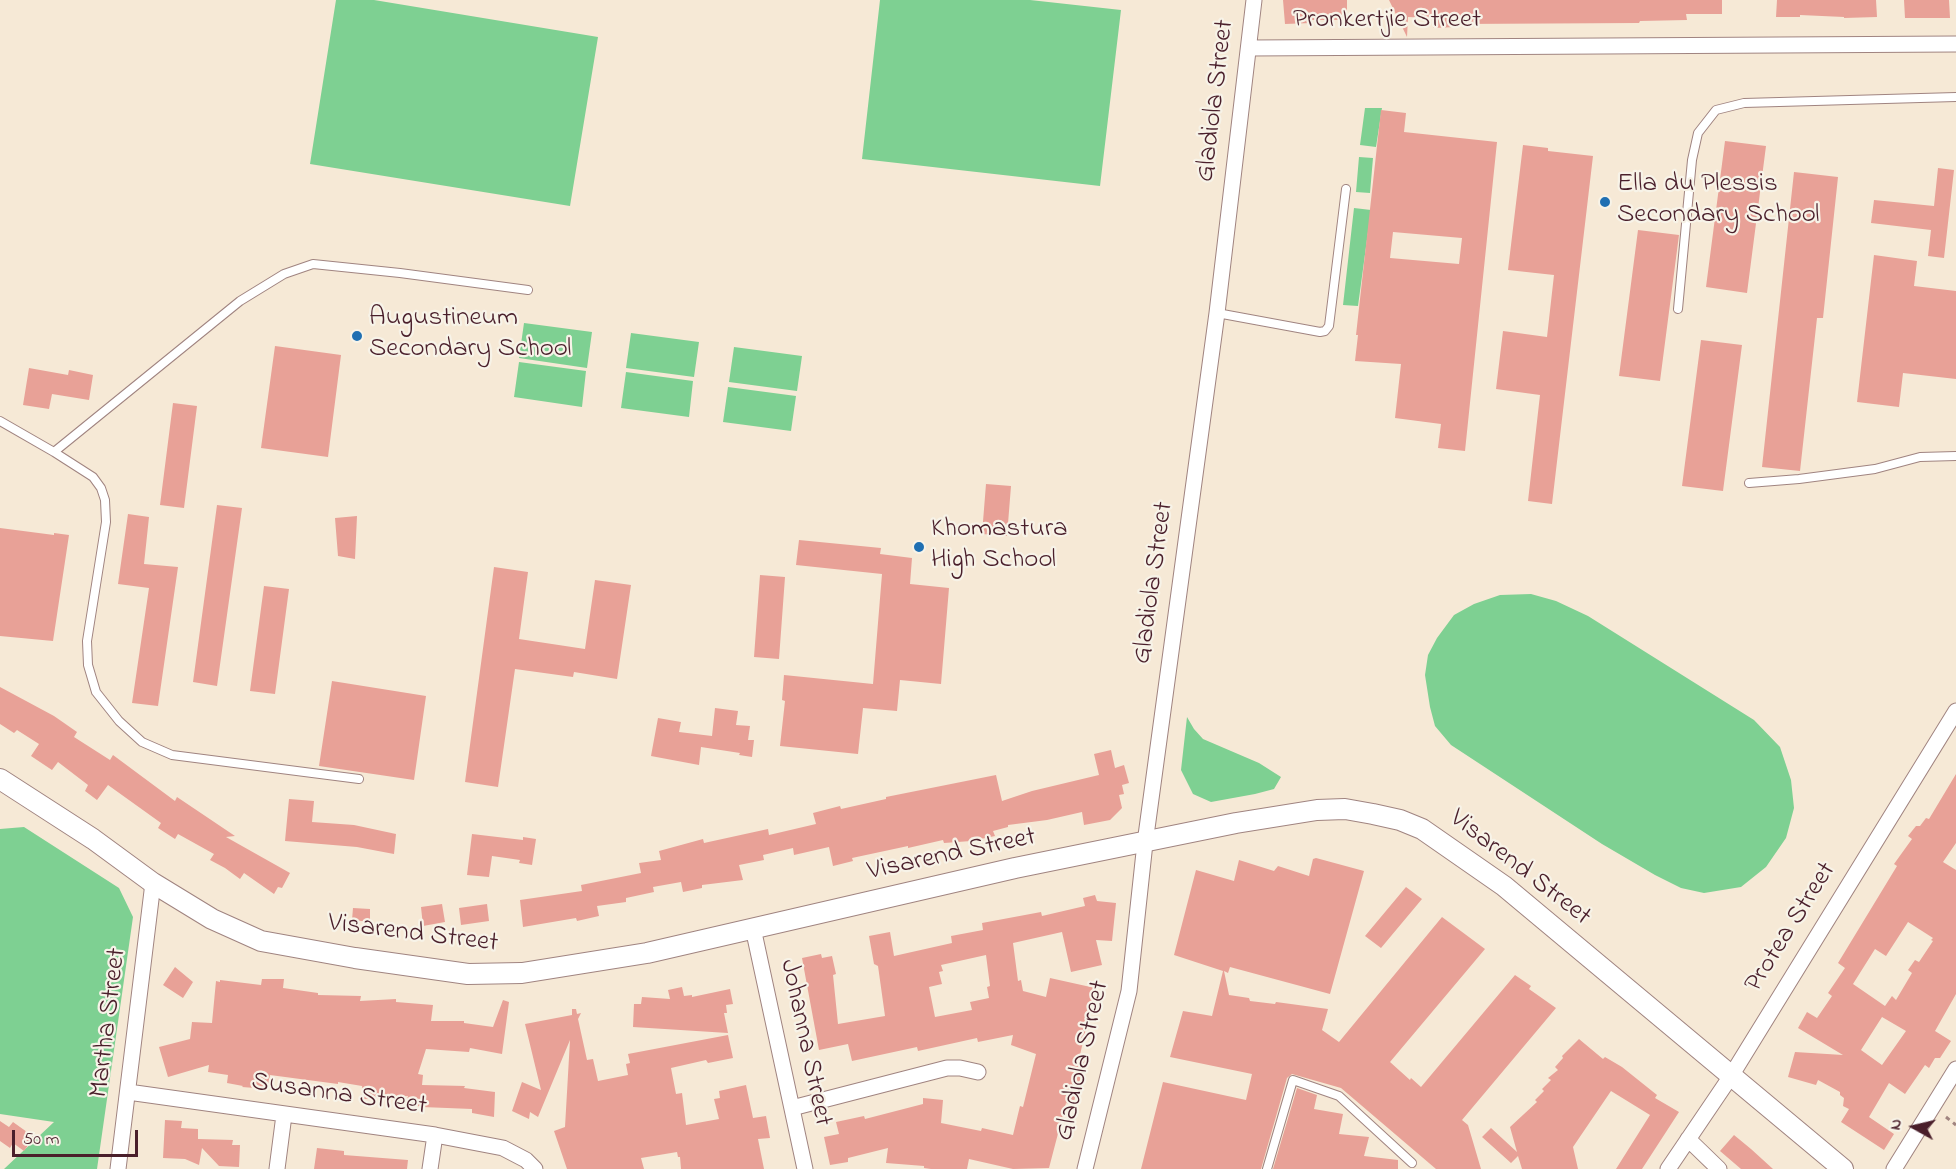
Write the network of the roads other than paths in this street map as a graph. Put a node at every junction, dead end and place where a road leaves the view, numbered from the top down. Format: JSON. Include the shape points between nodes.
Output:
{"nodes":[{"id":1,"x":1254,"y":0,"type":"edge"},
{"id":2,"x":1956,"y":44,"type":"edge"},
{"id":3,"x":1250,"y":48,"type":"junction"},
{"id":4,"x":1956,"y":97,"type":"edge"},
{"id":5,"x":1346,"y":189,"type":"dead end"},
{"id":6,"x":528,"y":290,"type":"dead end"},
{"id":7,"x":1678,"y":309,"type":"dead end"},
{"id":8,"x":1217,"y":313,"type":"junction"},
{"id":9,"x":0,"y":421,"type":"edge"},
{"id":10,"x":54,"y":452,"type":"junction"},
{"id":11,"x":1956,"y":456,"type":"edge"},
{"id":12,"x":1749,"y":483,"type":"dead end"},
{"id":13,"x":1956,"y":711,"type":"edge"},
{"id":14,"x":0,"y":779,"type":"edge"},
{"id":15,"x":359,"y":779,"type":"dead end"},
{"id":16,"x":1145,"y":843,"type":"junction"},
{"id":17,"x":153,"y":883,"type":"junction"},
{"id":18,"x":753,"y":928,"type":"junction"},
{"id":19,"x":1956,"y":1069,"type":"edge"},
{"id":20,"x":978,"y":1072,"type":"dead end"},
{"id":21,"x":1731,"y":1076,"type":"junction"},
{"id":22,"x":128,"y":1092,"type":"junction"},
{"id":23,"x":792,"y":1108,"type":"junction"},
{"id":24,"x":284,"y":1114,"type":"junction"},
{"id":25,"x":435,"y":1135,"type":"junction"},
{"id":26,"x":1688,"y":1139,"type":"junction"},
{"id":27,"x":1412,"y":1163,"type":"dead end"},
{"id":28,"x":118,"y":1169,"type":"edge"},
{"id":29,"x":277,"y":1169,"type":"edge"},
{"id":30,"x":430,"y":1169,"type":"edge"},
{"id":31,"x":535,"y":1169,"type":"edge"},
{"id":32,"x":805,"y":1169,"type":"edge"},
{"id":33,"x":1085,"y":1169,"type":"edge"},
{"id":34,"x":1267,"y":1169,"type":"edge"},
{"id":35,"x":1668,"y":1169,"type":"edge"},
{"id":36,"x":1719,"y":1169,"type":"edge"},
{"id":37,"x":1843,"y":1169,"type":"edge"},
{"id":38,"x":1894,"y":1169,"type":"edge"}],
"edges":[{"from":1,"to":3,"type":"street","name":"Gladiola Street"},
{"from":2,"to":3,"type":"street","name":"Pronkertjie Street"},
{"from":3,"to":8,"type":"street","name":"Gladiola Street"},
{"from":4,"to":7,"type":"lane","via":[[1744,103],[1716,110],[1698,133],[1692,160]]},
{"from":5,"to":8,"type":"lane","via":[[1329,326],[1325,331]]},
{"from":6,"to":10,"type":"lane","via":[[313,264],[284,274],[240,301]]},
{"from":8,"to":16,"type":"street","name":"Gladiola Street"},
{"from":9,"to":10,"type":"lane"},
{"from":10,"to":15,"type":"lane","via":[[93,477],[105,500],[106,522],[87,641],[88,665],[96,692],[119,721],[142,742],[172,755]]},
{"from":11,"to":12,"type":"lane","via":[[1920,457],[1875,469]]},
{"from":13,"to":21,"type":"street","name":"Protea Street"},
{"from":14,"to":17,"type":"street","name":"Visarend Street"},
{"from":16,"to":18,"type":"street","name":"Visarend Street","via":[[1015,868]]},
{"from":16,"to":21,"type":"street","name":"Visarend Street","via":[[1317,810],[1345,809],[1401,820],[1445,843],[1504,885]]},
{"from":16,"to":33,"type":"street","name":"Gladiola Street","via":[[1129,991]]},
{"from":17,"to":18,"type":"street","name":"Visarend Street","via":[[212,919],[261,940],[468,974],[522,973],[647,953]]},
{"from":17,"to":22,"type":"street","name":"Martha Street"},
{"from":18,"to":23,"type":"street","name":"Johanna Street"},
{"from":19,"to":38,"type":"street"},
{"from":20,"to":23,"type":"street","via":[[947,1068]]},
{"from":21,"to":26,"type":"street","name":"Protea Street"},
{"from":21,"to":37,"type":"street","name":"Visarend Street"},
{"from":22,"to":24,"type":"street","name":"Susanna Street"},
{"from":22,"to":28,"type":"street","name":"Martha Street"},
{"from":23,"to":32,"type":"street","name":"Johanna Street"},
{"from":24,"to":25,"type":"street","name":"Susanna Street"},
{"from":24,"to":29,"type":"street"},
{"from":25,"to":30,"type":"street"},
{"from":25,"to":31,"type":"street","name":"Susanna Street","via":[[502,1148]]},
{"from":26,"to":35,"type":"street","name":"Protea Street"},
{"from":26,"to":36,"type":"street"},
{"from":27,"to":34,"type":"lane","via":[[1339,1096],[1293,1080]]}]}
